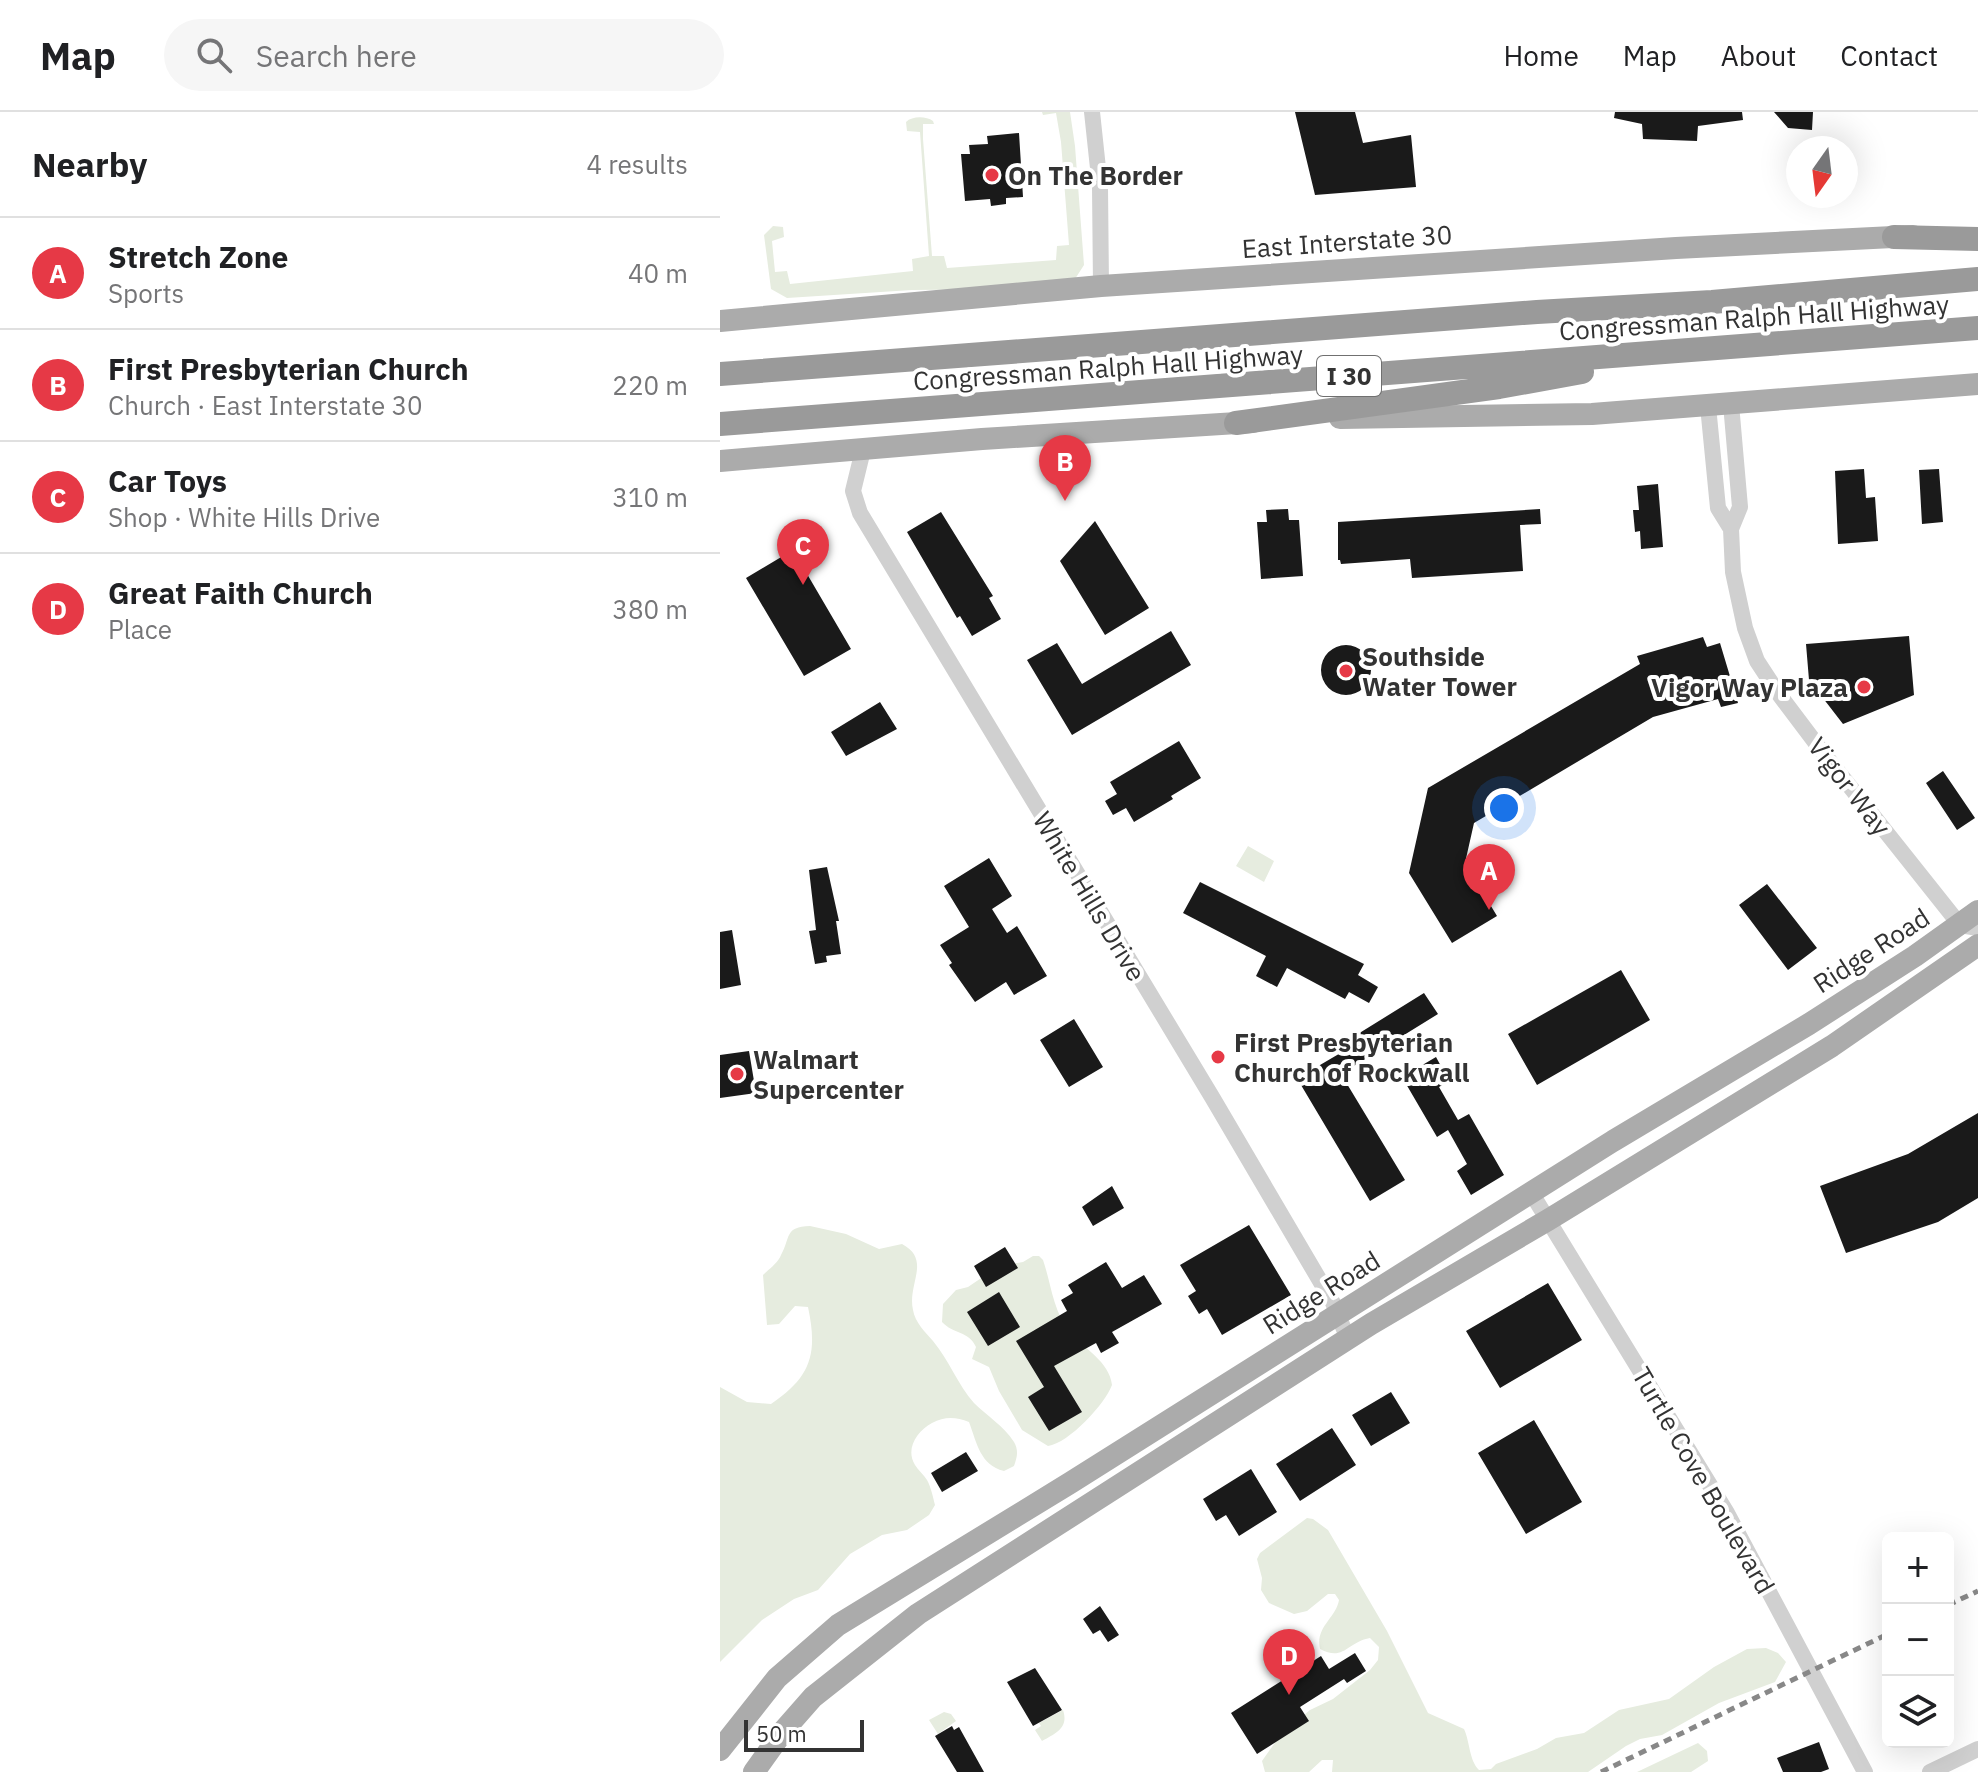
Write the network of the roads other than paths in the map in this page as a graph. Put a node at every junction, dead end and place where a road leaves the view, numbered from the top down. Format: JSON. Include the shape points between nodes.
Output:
{"nodes":[{"id":1,"x":1092,"y":112,"type":"edge"},
{"id":2,"x":1978,"y":233,"type":"edge"},
{"id":3,"x":1894,"y":237,"type":"junction"},
{"id":4,"x":1978,"y":239,"type":"edge"},
{"id":5,"x":1978,"y":279,"type":"edge"},
{"id":6,"x":1101,"y":286,"type":"junction"},
{"id":7,"x":720,"y":321,"type":"edge"},
{"id":8,"x":1978,"y":328,"type":"edge"},
{"id":9,"x":1711,"y":349,"type":"junction"},
{"id":10,"x":720,"y":374,"type":"edge"},
{"id":11,"x":1978,"y":384,"type":"edge"},
{"id":12,"x":1731,"y":404,"type":"junction"},
{"id":13,"x":1708,"y":406,"type":"junction"},
{"id":14,"x":1236,"y":423,"type":"junction"},
{"id":15,"x":720,"y":424,"type":"edge"},
{"id":16,"x":863,"y":450,"type":"junction"},
{"id":17,"x":720,"y":461,"type":"edge"},
{"id":18,"x":1731,"y":529,"type":"junction"},
{"id":19,"x":1972,"y":921,"type":"edge"},
{"id":20,"x":1978,"y":945,"type":"edge"},
{"id":21,"x":1532,"y":1194,"type":"junction"},
{"id":22,"x":1548,"y":1220,"type":"junction"},
{"id":23,"x":1339,"y":1314,"type":"junction"},
{"id":24,"x":1348,"y":1339,"type":"junction"},
{"id":25,"x":1052,"y":1494,"type":"junction"},
{"id":26,"x":1066,"y":1518,"type":"junction"},
{"id":27,"x":907,"y":1582,"type":"junction"},
{"id":28,"x":813,"y":1697,"type":"junction"},
{"id":29,"x":1978,"y":1749,"type":"edge"},
{"id":30,"x":720,"y":1750,"type":"edge"},
{"id":31,"x":754,"y":1772,"type":"edge"},
{"id":32,"x":1865,"y":1772,"type":"edge"},
{"id":33,"x":1930,"y":1772,"type":"edge"}],
"edges":[{"from":1,"to":6,"type":"street","via":[[1100,187]]},
{"from":2,"to":3,"type":"main road","name":"East Interstate 30"},
{"from":3,"to":4,"type":"highway"},
{"from":3,"to":6,"type":"main road","name":"East Interstate 30"},
{"from":5,"to":10,"type":"highway","name":"Congressman Ralph Hall Highway","number":"I 30"},
{"from":6,"to":7,"type":"main road","name":"East Interstate 30"},
{"from":8,"to":9,"type":"highway","name":"Congressman Ralph Hall Highway","number":"I 30"},
{"from":9,"to":14,"type":"highway","via":[[1499,387]]},
{"from":9,"to":15,"type":"highway","name":"Congressman Ralph Hall Highway","number":"I 30"},
{"from":11,"to":12,"type":"main road"},
{"from":12,"to":13,"type":"main road"},
{"from":12,"to":18,"type":"street","name":"Vigor Way","via":[[1740,507]]},
{"from":13,"to":14,"type":"main road"},
{"from":13,"to":18,"type":"street","name":"Vigor Way","via":[[1718,508]]},
{"from":14,"to":16,"type":"main road"},
{"from":16,"to":17,"type":"main road"},
{"from":16,"to":23,"type":"street","name":"White Hills Drive","via":[[853,491],[867,526]]},
{"from":18,"to":19,"type":"street","name":"Vigor Way","via":[[1735,585],[1757,661],[1824,754]]},
{"from":19,"to":21,"type":"main road","name":"Ridge Road"},
{"from":20,"to":22,"type":"main road","name":"Ridge Road","via":[[1832,1046]]},
{"from":21,"to":22,"type":"street","name":"Turtle Cove Boulevard"},
{"from":21,"to":23,"type":"main road","name":"Ridge Road"},
{"from":22,"to":24,"type":"main road","name":"Ridge Road"},
{"from":22,"to":32,"type":"street","name":"Turtle Cove Boulevard","via":[[1727,1513]]},
{"from":23,"to":24,"type":"street","name":"White Hills Drive"},
{"from":23,"to":25,"type":"main road","name":"Ridge Road"},
{"from":24,"to":26,"type":"main road","name":"Ridge Road"},
{"from":25,"to":26,"type":"street"},
{"from":25,"to":27,"type":"main road","name":"Ridge Road"},
{"from":26,"to":28,"type":"main road","name":"Ridge Road","via":[[918,1614]]},
{"from":27,"to":28,"type":"main road","via":[[901,1609],[838,1662]]},
{"from":27,"to":30,"type":"main road","name":"Ridge Road","via":[[809,1648],[777,1678]]},
{"from":28,"to":31,"type":"main road","name":"Ridge Road"},
{"from":29,"to":33,"type":"street"}]}
